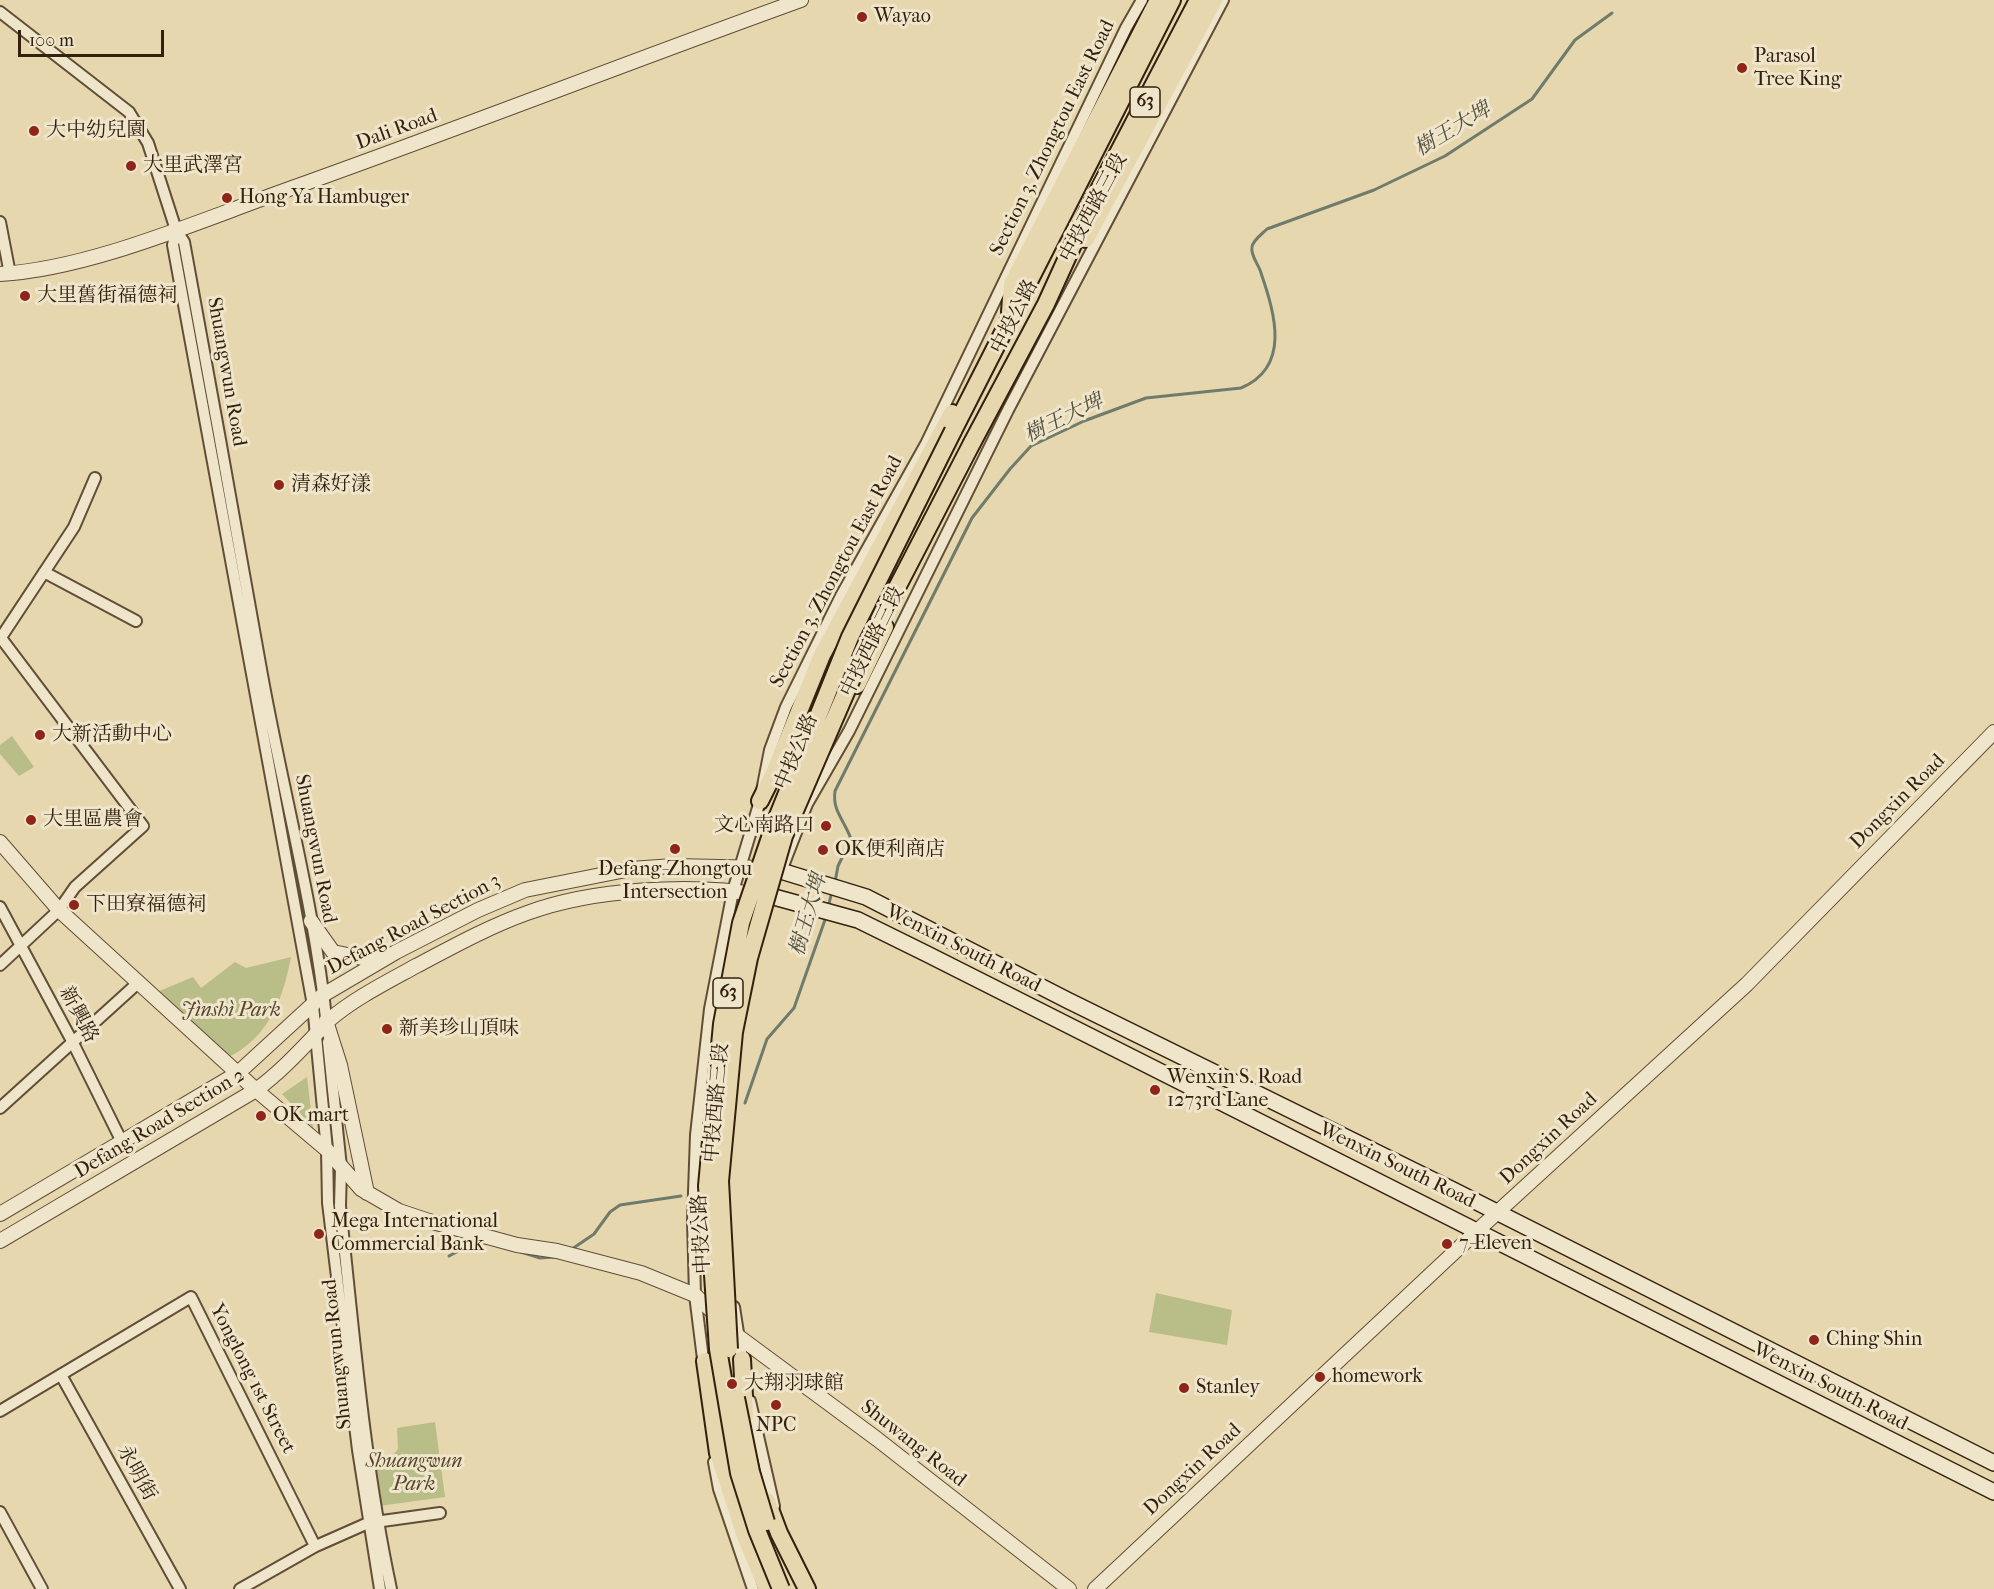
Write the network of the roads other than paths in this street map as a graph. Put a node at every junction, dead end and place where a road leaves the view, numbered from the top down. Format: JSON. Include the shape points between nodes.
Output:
{"nodes":[{"id":1,"x":801,"y":0,"type":"edge"},
{"id":2,"x":1142,"y":0,"type":"edge"},
{"id":3,"x":1158,"y":0,"type":"edge"},
{"id":4,"x":1172,"y":0,"type":"edge"},
{"id":5,"x":1198,"y":0,"type":"edge"},
{"id":6,"x":1214,"y":0,"type":"edge"},
{"id":7,"x":1223,"y":0,"type":"edge"},
{"id":8,"x":0,"y":12,"type":"edge"},
{"id":9,"x":0,"y":222,"type":"edge"},
{"id":10,"x":176,"y":230,"type":"junction"},
{"id":11,"x":5,"y":274,"type":"edge"},
{"id":12,"x":1046,"y":304,"type":"junction"},
{"id":13,"x":1009,"y":322,"type":"junction"},
{"id":14,"x":980,"y":373,"type":"junction"},
{"id":15,"x":1003,"y":387,"type":"junction"},
{"id":16,"x":95,"y":478,"type":"dead end"},
{"id":17,"x":44,"y":572,"type":"junction"},
{"id":18,"x":136,"y":621,"type":"dead end"},
{"id":19,"x":1,"y":639,"type":"edge"},
{"id":20,"x":1994,"y":732,"type":"edge"},
{"id":21,"x":760,"y":801,"type":"junction"},
{"id":22,"x":807,"y":804,"type":"junction"},
{"id":23,"x":0,"y":842,"type":"edge"},
{"id":24,"x":739,"y":867,"type":"junction"},
{"id":25,"x":781,"y":871,"type":"junction"},
{"id":26,"x":733,"y":891,"type":"junction"},
{"id":27,"x":774,"y":897,"type":"junction"},
{"id":28,"x":0,"y":907,"type":"edge"},
{"id":29,"x":59,"y":910,"type":"junction"},
{"id":30,"x":311,"y":921,"type":"junction"},
{"id":31,"x":22,"y":946,"type":"junction"},
{"id":32,"x":396,"y":952,"type":"junction"},
{"id":33,"x":0,"y":965,"type":"edge"},
{"id":34,"x":139,"y":982,"type":"junction"},
{"id":35,"x":318,"y":1000,"type":"junction"},
{"id":36,"x":326,"y":1021,"type":"junction"},
{"id":37,"x":316,"y":1034,"type":"junction"},
{"id":38,"x":72,"y":1041,"type":"junction"},
{"id":39,"x":238,"y":1073,"type":"junction"},
{"id":40,"x":256,"y":1090,"type":"junction"},
{"id":41,"x":0,"y":1108,"type":"edge"},
{"id":42,"x":122,"y":1142,"type":"junction"},
{"id":43,"x":327,"y":1150,"type":"junction"},
{"id":44,"x":341,"y":1167,"type":"junction"},
{"id":45,"x":693,"y":1188,"type":"junction"},
{"id":46,"x":728,"y":1191,"type":"junction"},
{"id":47,"x":367,"y":1193,"type":"junction"},
{"id":48,"x":1497,"y":1213,"type":"junction"},
{"id":49,"x":0,"y":1214,"type":"edge"},
{"id":50,"x":1478,"y":1230,"type":"junction"},
{"id":51,"x":0,"y":1241,"type":"edge"},
{"id":52,"x":695,"y":1295,"type":"junction"},
{"id":53,"x":739,"y":1337,"type":"junction"},
{"id":54,"x":742,"y":1359,"type":"junction"},
{"id":55,"x":705,"y":1361,"type":"junction"},
{"id":56,"x":61,"y":1375,"type":"junction"},
{"id":57,"x":0,"y":1411,"type":"edge"},
{"id":58,"x":1994,"y":1463,"type":"edge"},
{"id":59,"x":1994,"y":1492,"type":"edge"},
{"id":60,"x":0,"y":1512,"type":"edge"},
{"id":61,"x":440,"y":1513,"type":"dead end"},
{"id":62,"x":372,"y":1521,"type":"junction"},
{"id":63,"x":315,"y":1546,"type":"junction"},
{"id":64,"x":42,"y":1589,"type":"edge"},
{"id":65,"x":180,"y":1589,"type":"edge"},
{"id":66,"x":240,"y":1589,"type":"edge"},
{"id":67,"x":380,"y":1589,"type":"edge"},
{"id":68,"x":391,"y":1589,"type":"edge"},
{"id":69,"x":753,"y":1589,"type":"edge"},
{"id":70,"x":767,"y":1589,"type":"edge"},
{"id":71,"x":781,"y":1589,"type":"edge"},
{"id":72,"x":793,"y":1589,"type":"edge"},
{"id":73,"x":808,"y":1589,"type":"edge"},
{"id":74,"x":1069,"y":1589,"type":"edge"},
{"id":75,"x":1095,"y":1589,"type":"edge"}],
"edges":[{"from":1,"to":10,"type":"street","name":"Dali Road"},
{"from":2,"to":21,"type":"street","name":"Section 3, Zhongtou East Road","via":[[926,444],[841,596],[786,706]]},
{"from":3,"to":13,"type":"main road","via":[[1012,284]]},
{"from":4,"to":13,"type":"main road","name":"中投公路","number":"63"},
{"from":5,"to":12,"type":"main road","name":"中投公路","number":"63","via":[[1091,205]]},
{"from":6,"to":12,"type":"main road","via":[[1090,234]]},
{"from":7,"to":22,"type":"street","name":"中投西路三段","via":[[1008,410],[849,731]]},
{"from":8,"to":10,"type":"street","name":"Shuangwun Road","via":[[129,112],[148,143]]},
{"from":9,"to":11,"type":"street"},
{"from":10,"to":11,"type":"street","name":"Dali Road","via":[[53,267]]},
{"from":10,"to":30,"type":"street","name":"Shuangwun Road","via":[[184,243]]},
{"from":10,"to":35,"type":"street","name":"Shuangwun Road","via":[[173,245]]},
{"from":12,"to":15,"type":"main road","name":"中投公路","number":"63"},
{"from":13,"to":14,"type":"main road","name":"中投公路","number":"63"},
{"from":14,"to":21,"type":"main road","via":[[943,427],[822,655]]},
{"from":14,"to":71,"type":"main road","name":"中投公路","number":"63","bridge":true,"via":[[850,637],[774,822],[741,923],[722,1024],[707,1186],[718,1349],[739,1473]]},
{"from":15,"to":22,"type":"main road","via":[[982,439],[826,750]]},
{"from":15,"to":72,"type":"main road","name":"中投公路","number":"63","bridge":true,"via":[[862,655],[784,836],[749,958],[734,1032],[720,1181],[729,1350],[738,1414],[752,1472],[769,1534]]},
{"from":16,"to":17,"type":"street","via":[[74,527]]},
{"from":17,"to":18,"type":"street"},
{"from":17,"to":19,"type":"street"},
{"from":19,"to":29,"type":"street","via":[[143,826],[75,887]]},
{"from":20,"to":48,"type":"street","name":"Dongxin Road","via":[[1747,984]]},
{"from":21,"to":24,"type":"street","name":"Section 3, Zhongtou East Road"},
{"from":22,"to":25,"type":"street","name":"中投西路三段"},
{"from":23,"to":29,"type":"street"},
{"from":24,"to":25,"type":"street","name":"Defang Road Section 3"},
{"from":24,"to":26,"type":"street","name":"Section 3, Zhongtou East Road"},
{"from":24,"to":32,"type":"street","name":"Defang Road Section 3","via":[[631,869],[558,881],[478,910]]},
{"from":25,"to":27,"type":"street","name":"中投西路三段"},
{"from":25,"to":48,"type":"main road","name":"Wenxin South Road","via":[[866,897]]},
{"from":26,"to":27,"type":"street","name":"Defang Road Section 3"},
{"from":26,"to":36,"type":"street","name":"Defang Road Section 3","via":[[654,890],[597,896],[526,913],[394,978]]},
{"from":26,"to":45,"type":"street","name":"Section 3, Zhongtou East Road","via":[[710,1009]]},
{"from":27,"to":46,"type":"street","name":"中投西路三段","via":[[751,976],[738,1048]]},
{"from":27,"to":50,"type":"main road","name":"Wenxin South Road","via":[[858,920]]},
{"from":28,"to":31,"type":"street","name":"新興路"},
{"from":29,"to":31,"type":"street"},
{"from":29,"to":34,"type":"street"},
{"from":30,"to":32,"type":"street","via":[[333,952],[367,959]]},
{"from":30,"to":35,"type":"street","name":"Shuangwun Road"},
{"from":31,"to":33,"type":"street"},
{"from":31,"to":38,"type":"street","name":"新興路"},
{"from":32,"to":35,"type":"street","name":"Defang Road Section 3"},
{"from":34,"to":38,"type":"street"},
{"from":34,"to":39,"type":"street"},
{"from":35,"to":36,"type":"street","name":"Shuangwun Road"},
{"from":35,"to":37,"type":"street","name":"Shuangwun Road"},
{"from":35,"to":39,"type":"street","name":"Defang Road Section 3"},
{"from":36,"to":37,"type":"street","name":"Defang Road Section 2"},
{"from":36,"to":44,"type":"street","name":"Shuangwun Road"},
{"from":36,"to":47,"type":"street","via":[[340,1065]]},
{"from":37,"to":40,"type":"street","name":"Defang Road Section 2"},
{"from":37,"to":43,"type":"street","name":"Shuangwun Road"},
{"from":38,"to":41,"type":"street"},
{"from":38,"to":42,"type":"street","name":"新興路"},
{"from":39,"to":40,"type":"street"},
{"from":39,"to":42,"type":"street","name":"Defang Road Section 2"},
{"from":40,"to":43,"type":"street"},
{"from":40,"to":51,"type":"street","name":"Defang Road Section 2"},
{"from":42,"to":49,"type":"street","name":"Defang Road Section 2"},
{"from":43,"to":44,"type":"street"},
{"from":43,"to":62,"type":"street","name":"Shuangwun Road","via":[[327,1203]]},
{"from":44,"to":47,"type":"street"},
{"from":44,"to":62,"type":"street","name":"Shuangwun Road","via":[[340,1206]]},
{"from":45,"to":46,"type":"street","via":[[701,1177],[715,1173],[724,1179]]},
{"from":45,"to":52,"type":"street","name":"Section 3, Zhongtou East Road"},
{"from":46,"to":53,"type":"street","name":"中投西路三段","via":[[729,1265]]},
{"from":47,"to":52,"type":"street","name":"Shuwang Road","via":[[399,1211],[429,1221],[641,1273]]},
{"from":48,"to":50,"type":"street","name":"Dongxin Road"},
{"from":48,"to":58,"type":"main road","name":"Wenxin South Road"},
{"from":50,"to":59,"type":"main road","name":"Wenxin South Road"},
{"from":50,"to":75,"type":"street","name":"Dongxin Road"},
{"from":52,"to":53,"type":"street","name":"Shuwang Road"},
{"from":52,"to":55,"type":"street","name":"Section 3, Zhongtou East Road"},
{"from":53,"to":54,"type":"street","name":"中投西路三段"},
{"from":53,"to":74,"type":"street","name":"Shuwang Road"},
{"from":54,"to":73,"type":"street","name":"中投西路三段","via":[[774,1504]]},
{"from":54,"to":73,"type":"main road","via":[[744,1413],[766,1499]]},
{"from":55,"to":69,"type":"street","name":"Section 3, Zhongtou East Road","via":[[700,1385],[719,1489]]},
{"from":55,"to":70,"type":"main road","via":[[718,1453]]},
{"from":56,"to":57,"type":"street","name":"Yonglong 1st Street"},
{"from":56,"to":63,"type":"street","name":"Yonglong 1st Street","via":[[191,1297]]},
{"from":56,"to":65,"type":"street","name":"永明街"},
{"from":60,"to":64,"type":"street"},
{"from":61,"to":62,"type":"street"},
{"from":62,"to":63,"type":"street"},
{"from":62,"to":67,"type":"street","name":"Shuangwun Road"},
{"from":62,"to":68,"type":"street","name":"Shuangwun Road"},
{"from":63,"to":66,"type":"street"}]}
